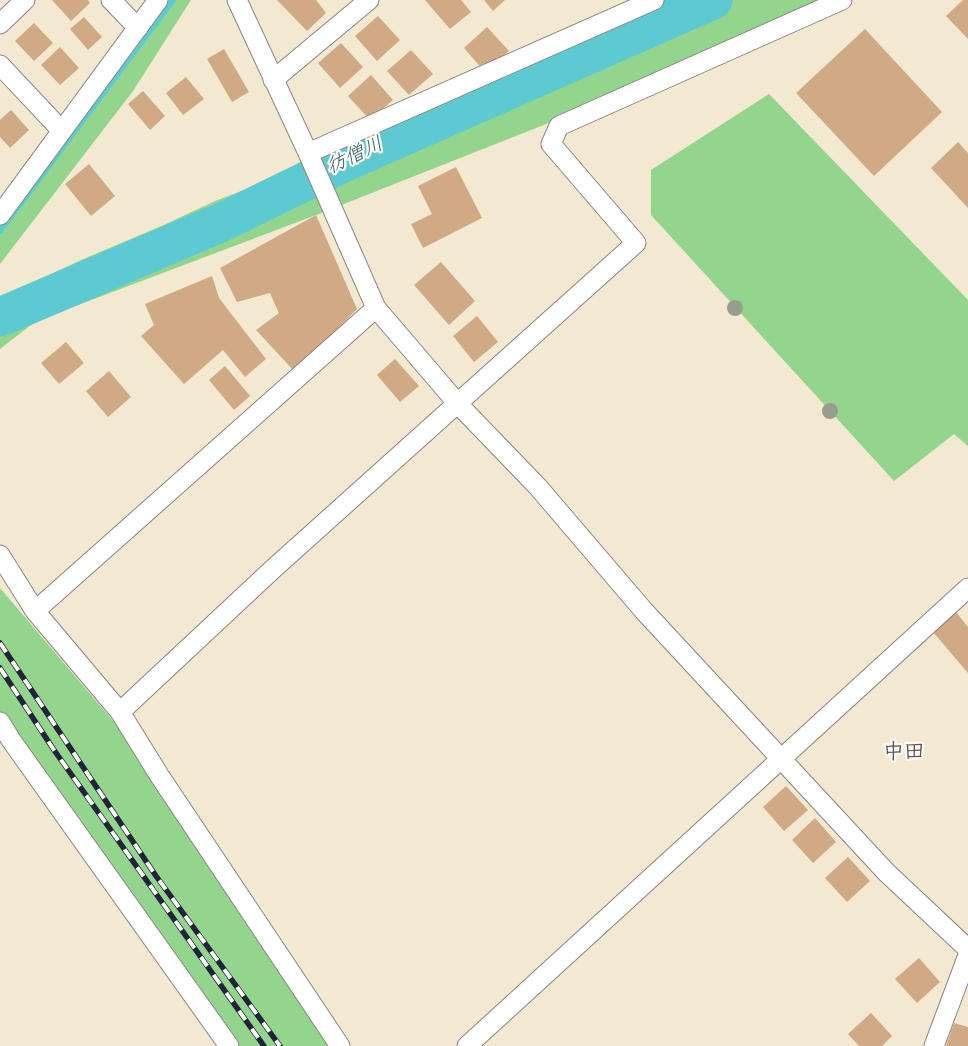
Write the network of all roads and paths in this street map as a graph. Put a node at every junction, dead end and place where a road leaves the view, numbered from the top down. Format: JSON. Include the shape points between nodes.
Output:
{"nodes":[{"id":1,"x":26,"y":0,"type":"edge"},
{"id":2,"x":111,"y":0,"type":"edge"},
{"id":3,"x":158,"y":0,"type":"edge"},
{"id":4,"x":237,"y":0,"type":"edge"},
{"id":5,"x":369,"y":0,"type":"edge"},
{"id":6,"x":654,"y":0,"type":"edge"},
{"id":7,"x":842,"y":0,"type":"edge"},
{"id":8,"x":0,"y":24,"type":"edge"},
{"id":9,"x":138,"y":28,"type":"junction"},
{"id":10,"x":0,"y":65,"type":"edge"},
{"id":11,"x":273,"y":80,"type":"junction"},
{"id":12,"x":62,"y":131,"type":"junction"},
{"id":13,"x":308,"y":153,"type":"junction"},
{"id":14,"x":0,"y":215,"type":"edge"},
{"id":15,"x":376,"y":308,"type":"junction"},
{"id":16,"x":458,"y":404,"type":"junction"},
{"id":17,"x":0,"y":555,"type":"edge"},
{"id":18,"x":968,"y":588,"type":"edge"},
{"id":19,"x":36,"y":611,"type":"junction"},
{"id":20,"x":120,"y":712,"type":"junction"},
{"id":21,"x":0,"y":722,"type":"edge"},
{"id":22,"x":6,"y":744,"type":"edge"},
{"id":23,"x":782,"y":759,"type":"junction"},
{"id":24,"x":968,"y":949,"type":"edge"},
{"id":25,"x":968,"y":955,"type":"edge"},
{"id":26,"x":229,"y":1046,"type":"edge"},
{"id":27,"x":340,"y":1046,"type":"edge"},
{"id":28,"x":467,"y":1046,"type":"edge"},
{"id":29,"x":934,"y":1046,"type":"edge"}],
"edges":[{"from":1,"to":8,"type":"street"},
{"from":2,"to":9,"type":"street"},
{"from":3,"to":9,"type":"street"},
{"from":4,"to":11,"type":"street"},
{"from":5,"to":11,"type":"street"},
{"from":6,"to":13,"type":"street"},
{"from":7,"to":16,"type":"street","via":[[559,126],[551,144],[636,243]]},
{"from":9,"to":12,"type":"street"},
{"from":10,"to":12,"type":"street"},
{"from":11,"to":13,"type":"street"},
{"from":12,"to":14,"type":"street"},
{"from":13,"to":15,"type":"street"},
{"from":15,"to":16,"type":"street"},
{"from":15,"to":19,"type":"street"},
{"from":16,"to":20,"type":"street","via":[[273,569]]},
{"from":16,"to":23,"type":"street","via":[[538,487],[644,611]]},
{"from":17,"to":19,"type":"street"},
{"from":18,"to":23,"type":"street"},
{"from":19,"to":20,"type":"street"},
{"from":20,"to":27,"type":"street"},
{"from":21,"to":22,"type":"street"},
{"from":22,"to":26,"type":"street"},
{"from":23,"to":24,"type":"street","via":[[886,872]]},
{"from":23,"to":28,"type":"street"},
{"from":25,"to":29,"type":"street"}]}
